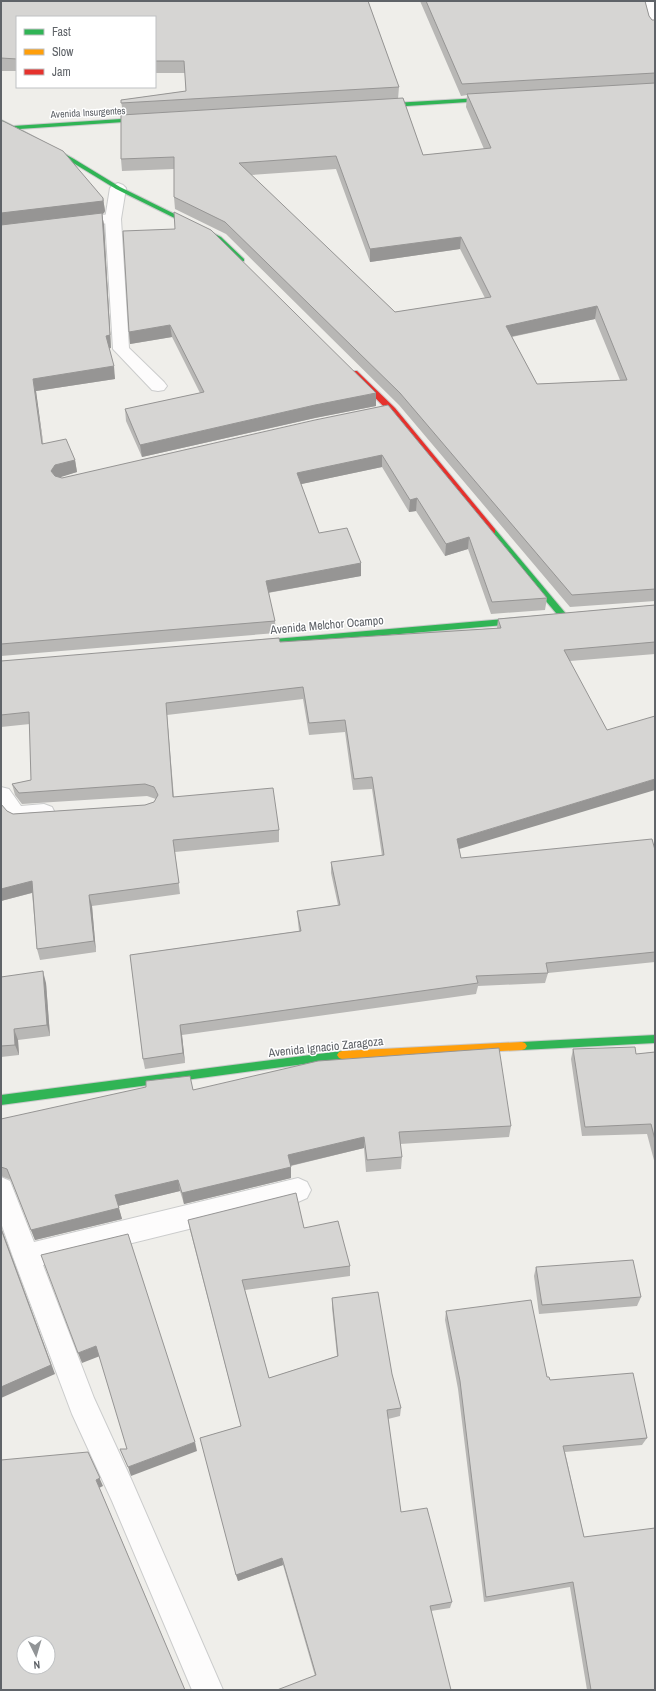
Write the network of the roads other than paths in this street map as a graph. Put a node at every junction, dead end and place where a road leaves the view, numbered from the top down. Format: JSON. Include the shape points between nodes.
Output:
{"nodes":[{"id":1,"x":649,"y":1,"type":"edge"},
{"id":2,"x":655,"y":28,"type":"edge"},
{"id":3,"x":504,"y":99,"type":"edge"},
{"id":4,"x":369,"y":107,"type":"edge"},
{"id":5,"x":162,"y":119,"type":"edge"},
{"id":6,"x":1,"y":122,"type":"edge"},
{"id":7,"x":1,"y":128,"type":"edge"},
{"id":8,"x":11,"y":128,"type":"junction"},
{"id":9,"x":118,"y":188,"type":"junction"},
{"id":10,"x":113,"y":219,"type":"junction"},
{"id":11,"x":59,"y":223,"type":"edge"},
{"id":12,"x":247,"y":265,"type":"edge"},
{"id":13,"x":347,"y":365,"type":"edge"},
{"id":14,"x":158,"y":386,"type":"dead end"},
{"id":15,"x":392,"y":410,"type":"junction"},
{"id":16,"x":369,"y":414,"type":"edge"},
{"id":17,"x":564,"y":617,"type":"edge"},
{"id":18,"x":532,"y":620,"type":"edge"},
{"id":19,"x":239,"y":645,"type":"edge"},
{"id":20,"x":1,"y":795,"type":"edge"},
{"id":21,"x":62,"y":812,"type":"edge"},
{"id":22,"x":655,"y":1039,"type":"edge"},
{"id":23,"x":1,"y":1100,"type":"edge"},
{"id":24,"x":1,"y":1189,"type":"edge"},
{"id":25,"x":298,"y":1190,"type":"dead end"},
{"id":26,"x":26,"y":1257,"type":"junction"},
{"id":27,"x":208,"y":1690,"type":"edge"}],
"edges":[{"from":1,"to":2,"type":"street"},
{"from":3,"to":4,"type":"street"},
{"from":5,"to":8,"type":"street","name":"Avenida Insurgentes"},
{"from":6,"to":8,"type":"street"},
{"from":7,"to":8,"type":"street","name":"Avenida Insurgentes"},
{"from":8,"to":9,"type":"street"},
{"from":9,"to":10,"type":"street"},
{"from":9,"to":12,"type":"street","via":[[219,238]]},
{"from":10,"to":11,"type":"street"},
{"from":10,"to":14,"type":"street","via":[[121,349]]},
{"from":13,"to":15,"type":"street"},
{"from":15,"to":16,"type":"street"},
{"from":15,"to":17,"type":"street"},
{"from":18,"to":19,"type":"street","name":"Avenida Melchor Ocampo"},
{"from":20,"to":21,"type":"street","via":[[16,815]]},
{"from":22,"to":23,"type":"street","name":"Avenida Ignacio Zaragoza","via":[[352,1054]]},
{"from":24,"to":26,"type":"street"},
{"from":25,"to":26,"type":"street"},
{"from":26,"to":27,"type":"street","via":[[82,1404]]}]}
